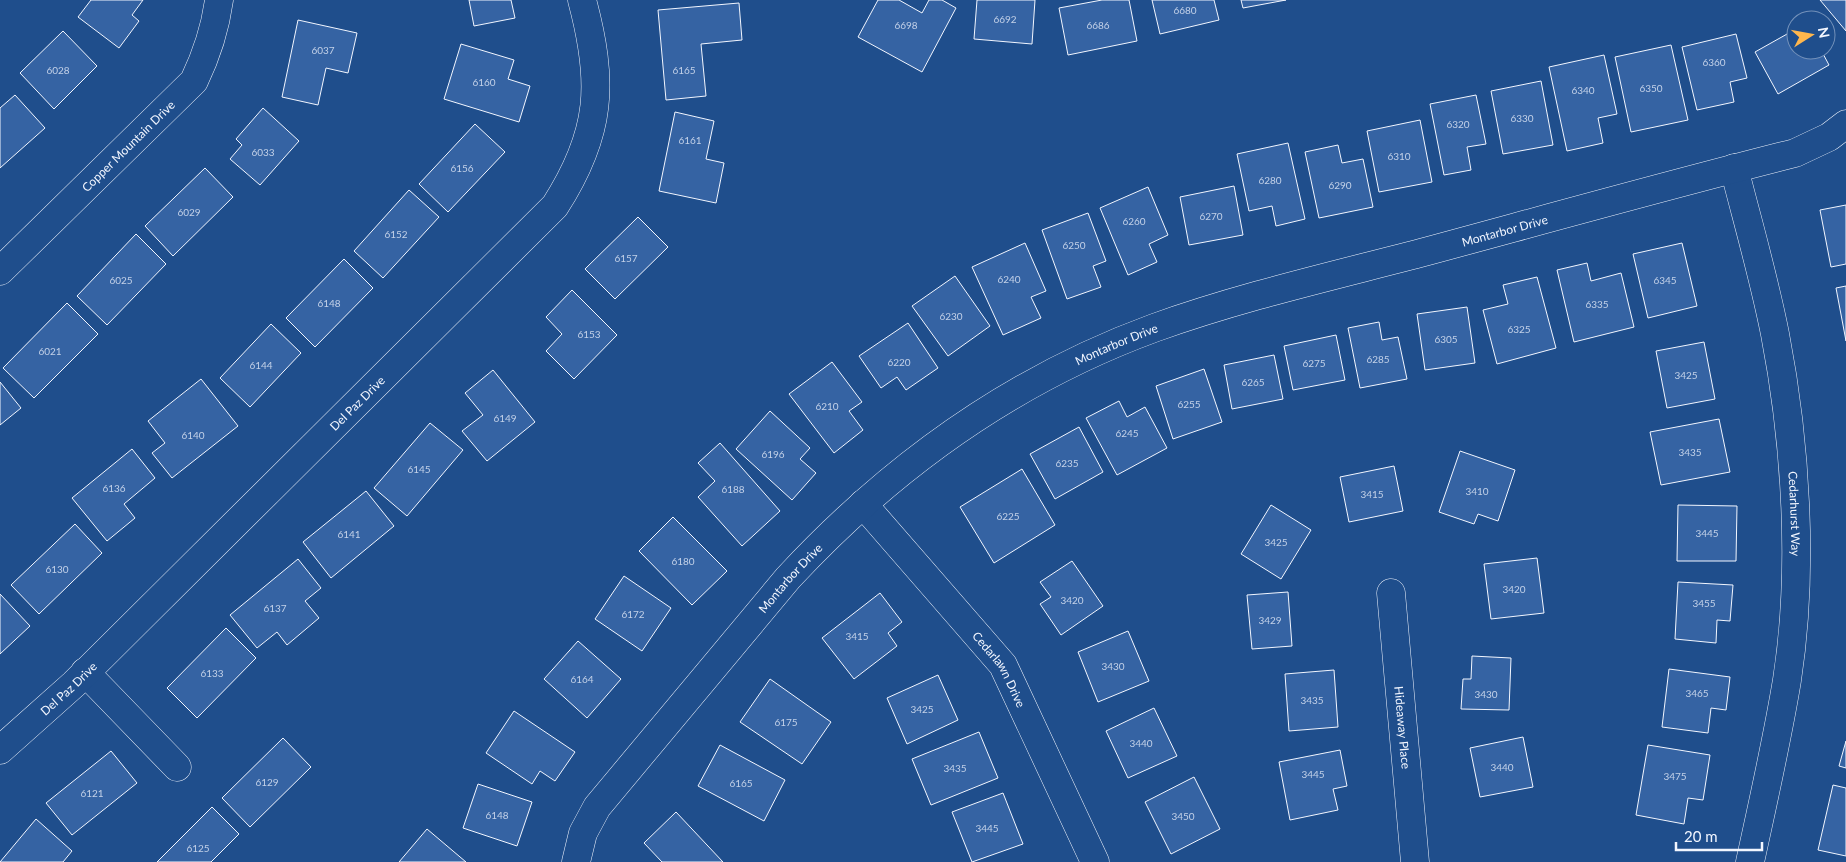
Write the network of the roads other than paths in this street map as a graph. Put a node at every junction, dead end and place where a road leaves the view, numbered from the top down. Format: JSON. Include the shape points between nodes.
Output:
{"nodes":[{"id":1,"x":219,"y":0,"type":"edge"},
{"id":2,"x":582,"y":0,"type":"edge"},
{"id":3,"x":1846,"y":124,"type":"edge"},
{"id":4,"x":1734,"y":168,"type":"junction"},
{"id":5,"x":0,"y":271,"type":"edge"},
{"id":6,"x":863,"y":504,"type":"junction"},
{"id":7,"x":1391,"y":593,"type":"dead end"},
{"id":8,"x":85,"y":672,"type":"junction"},
{"id":9,"x":0,"y":750,"type":"edge"},
{"id":10,"x":177,"y":767,"type":"dead end"},
{"id":11,"x":576,"y":862,"type":"edge"},
{"id":12,"x":1094,"y":862,"type":"edge"},
{"id":13,"x":1415,"y":862,"type":"edge"},
{"id":14,"x":1750,"y":862,"type":"edge"}],
"edges":[{"from":1,"to":5,"type":"street","name":"Copper Mountain Drive","via":[[208,52],[194,81]]},
{"from":2,"to":8,"type":"street","name":"Del Paz Drive","via":[[595,61],[596,105],[588,140],[574,177],[555,206]]},
{"from":3,"to":4,"type":"street","name":"Montarbor Drive","via":[[1829,137],[1795,153]]},
{"from":4,"to":6,"type":"street","name":"Montarbor Drive","via":[[1153,328],[1025,387],[943,438]]},
{"from":4,"to":14,"type":"street","name":"Cedarhurst Way","via":[[1760,269],[1784,387],[1795,526],[1794,598],[1787,679]]},
{"from":6,"to":11,"type":"street","name":"Montarbor Drive","via":[[788,578],[597,807],[583,832]]},
{"from":6,"to":12,"type":"street","name":"Cedarlawn Drive","via":[[1003,666]]},
{"from":7,"to":13,"type":"street","name":"Hideaway Place"},
{"from":8,"to":9,"type":"street","name":"Del Paz Drive"},
{"from":8,"to":10,"type":"street"}]}
